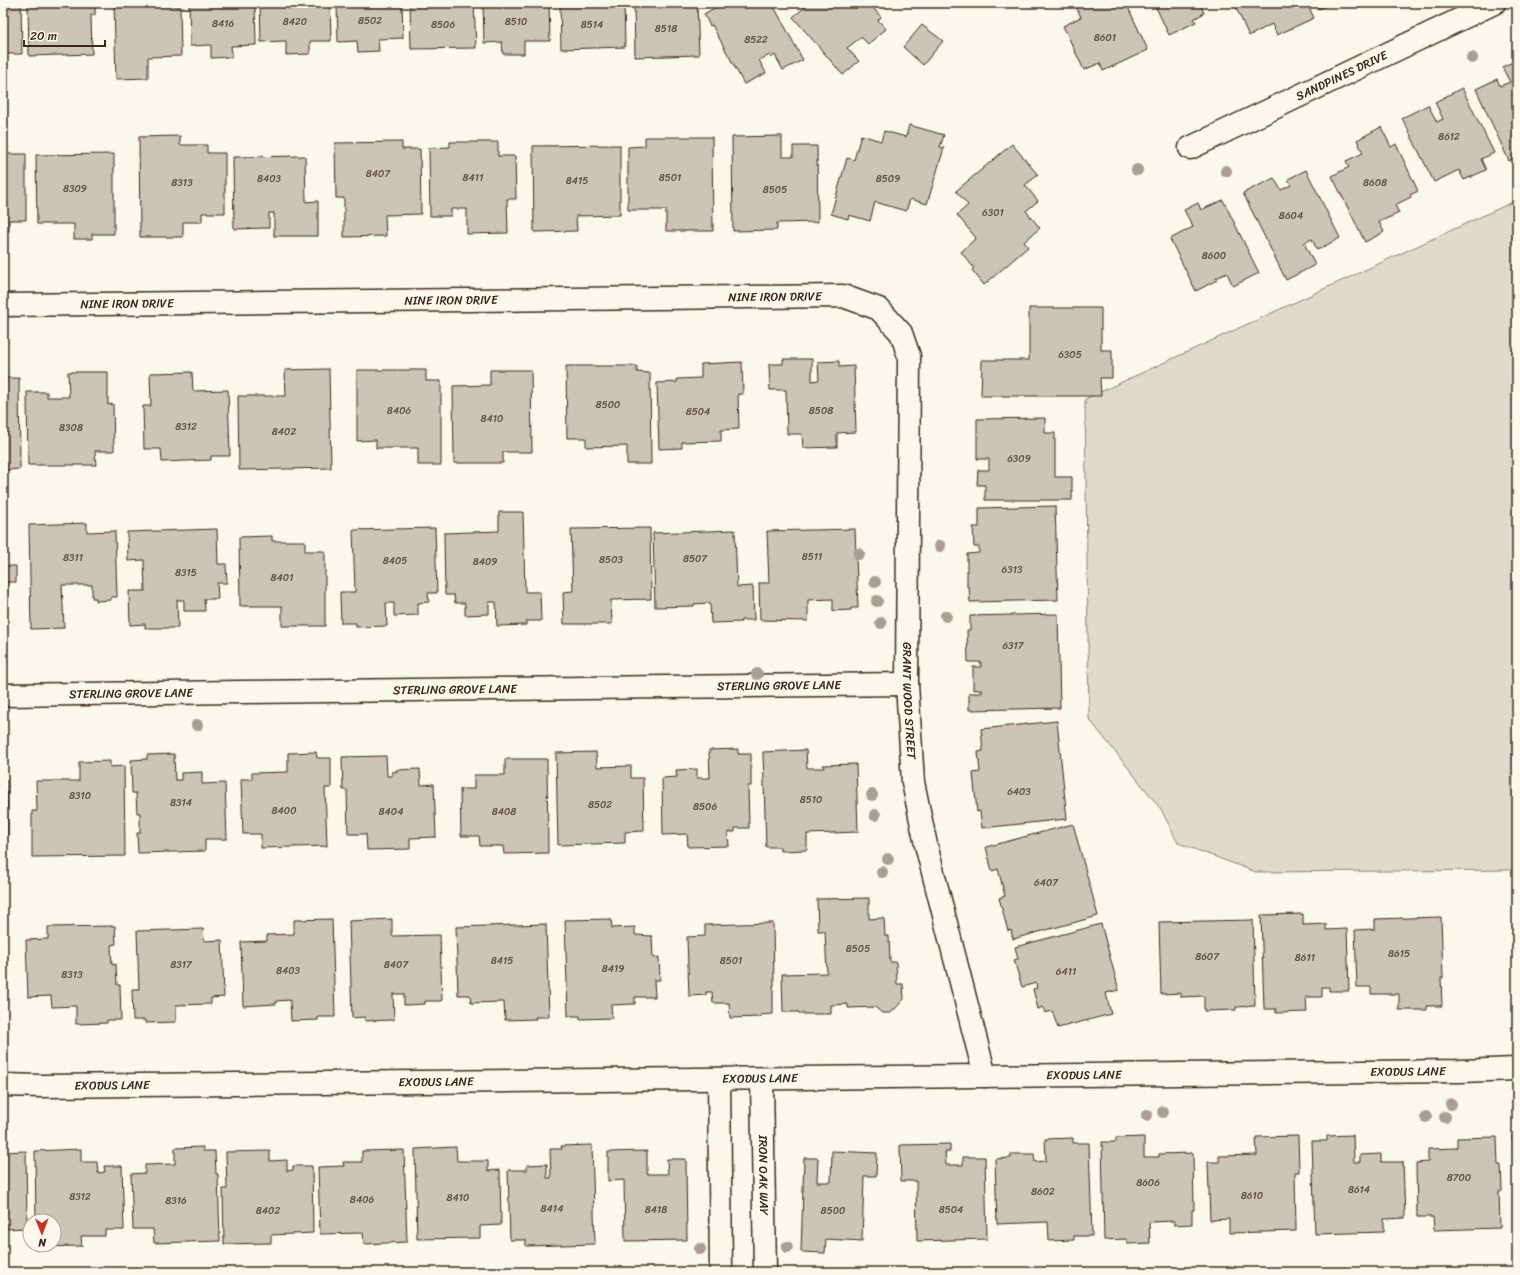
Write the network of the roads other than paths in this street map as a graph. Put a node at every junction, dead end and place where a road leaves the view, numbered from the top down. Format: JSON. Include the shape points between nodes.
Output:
{"nodes":[{"id":1,"x":1494,"y":3,"type":"edge"},
{"id":2,"x":1190,"y":148,"type":"dead end"},
{"id":3,"x":3,"y":305,"type":"edge"},
{"id":4,"x":891,"y":323,"type":"joint"},
{"id":5,"x":907,"y":684,"type":"junction"},
{"id":6,"x":3,"y":695,"type":"edge"},
{"id":7,"x":1517,"y":1069,"type":"edge"},
{"id":8,"x":985,"y":1076,"type":"junction"},
{"id":9,"x":719,"y":1079,"type":"junction"},
{"id":10,"x":762,"y":1079,"type":"junction"},
{"id":11,"x":3,"y":1085,"type":"edge"},
{"id":12,"x":721,"y":1272,"type":"edge"},
{"id":13,"x":765,"y":1272,"type":"edge"}],
"edges":[{"from":1,"to":2,"type":"street","name":"SANDPINES DRIVE"},
{"from":3,"to":4,"type":"street","name":"NINE IRON DRIVE","via":[[843,296],[879,309]]},
{"from":4,"to":5,"type":"street","name":"GRANT WOOD STREET","via":[[901,333],[909,356]]},
{"from":5,"to":6,"type":"street","name":"STERLING GROVE LANE"},
{"from":5,"to":8,"type":"street","name":"GRANT WOOD STREET","via":[[913,782],[926,845]]},
{"from":7,"to":8,"type":"street","name":"EXODUS LANE"},
{"from":8,"to":10,"type":"street","name":"EXODUS LANE"},
{"from":9,"to":10,"type":"street","name":"EXODUS LANE"},
{"from":9,"to":11,"type":"street","name":"EXODUS LANE"},
{"from":9,"to":12,"type":"street"},
{"from":10,"to":13,"type":"street","name":"IRON OAK WAY"}]}
